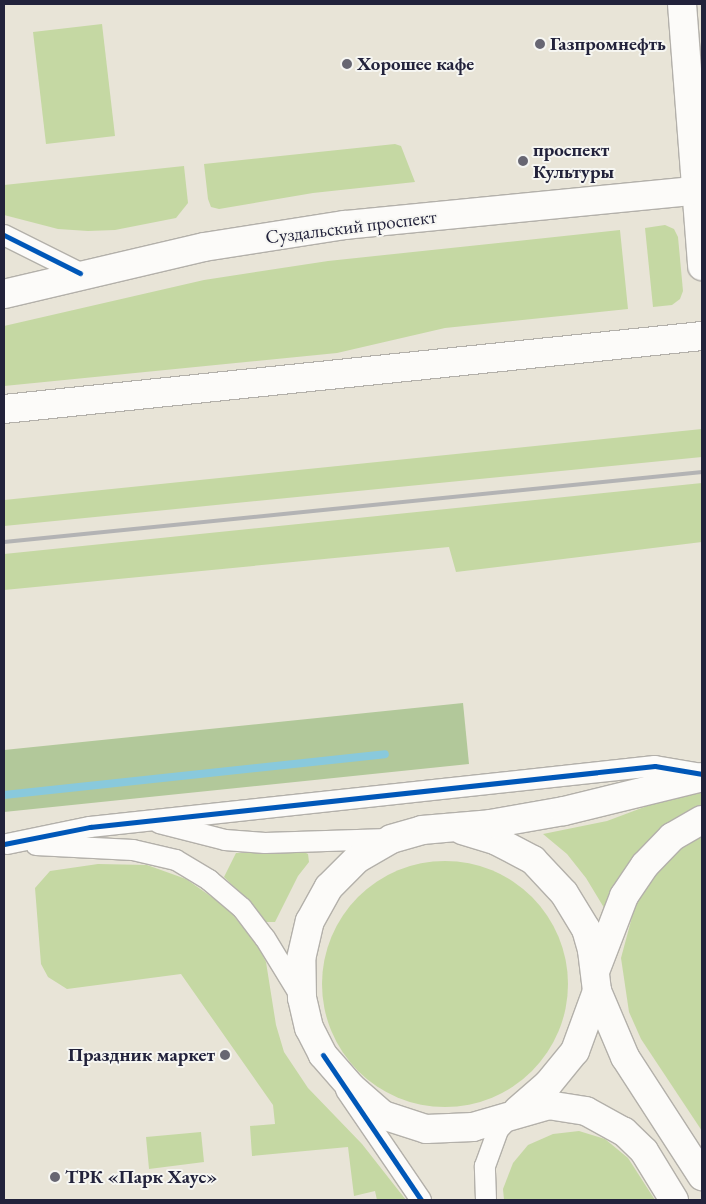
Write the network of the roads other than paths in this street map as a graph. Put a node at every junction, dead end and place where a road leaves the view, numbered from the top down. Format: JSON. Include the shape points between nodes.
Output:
{"nodes":[{"id":1,"x":682,"y":4,"type":"edge"},
{"id":2,"x":699,"y":191,"type":"edge"},
{"id":3,"x":4,"y":235,"type":"edge"},
{"id":4,"x":702,"y":266,"type":"edge"},
{"id":5,"x":80,"y":274,"type":"junction"},
{"id":6,"x":4,"y":294,"type":"edge"},
{"id":7,"x":702,"y":336,"type":"edge"},
{"id":8,"x":4,"y":409,"type":"edge"},
{"id":9,"x":702,"y":776,"type":"edge"},
{"id":10,"x":150,"y":820,"type":"junction"},
{"id":11,"x":702,"y":820,"type":"edge"},
{"id":12,"x":454,"y":828,"type":"junction"},
{"id":13,"x":390,"y":839,"type":"junction"},
{"id":14,"x":6,"y":844,"type":"edge"},
{"id":15,"x":597,"y":980,"type":"junction"},
{"id":16,"x":302,"y":998,"type":"junction"},
{"id":17,"x":323,"y":1055,"type":"junction"},
{"id":18,"x":514,"y":1114,"type":"junction"},
{"id":19,"x":702,"y":1176,"type":"edge"},
{"id":20,"x":421,"y":1200,"type":"edge"},
{"id":21,"x":486,"y":1200,"type":"edge"},
{"id":22,"x":674,"y":1200,"type":"edge"}],
"edges":[{"from":1,"to":2,"type":"main road"},
{"from":2,"to":4,"type":"main road"},
{"from":2,"to":5,"type":"main road","name":"Суздальский проспект","via":[[345,225],[204,247]]},
{"from":3,"to":5,"type":"street"},
{"from":5,"to":6,"type":"main road","name":"Суздальский проспект"},
{"from":7,"to":8,"type":"main road"},
{"from":9,"to":10,"type":"street","via":[[655,766]]},
{"from":9,"to":12,"type":"main road","via":[[564,811]]},
{"from":10,"to":13,"type":"street","via":[[225,840],[302,843]]},
{"from":10,"to":14,"type":"street","via":[[90,827]]},
{"from":11,"to":15,"type":"main road","via":[[672,837],[645,865],[624,896]]},
{"from":12,"to":13,"type":"main road","via":[[422,830]]},
{"from":12,"to":15,"type":"main road","via":[[497,841],[533,860],[564,893],[586,929]]},
{"from":13,"to":16,"type":"main road","via":[[357,859],[325,895],[310,921],[301,959]]},
{"from":14,"to":16,"type":"street","via":[[133,850],[176,860],[210,880],[242,908]]},
{"from":15,"to":18,"type":"main road","via":[[575,1051],[548,1084]]},
{"from":15,"to":19,"type":"main road","via":[[626,1056]]},
{"from":16,"to":17,"type":"main road","via":[[309,1028]]},
{"from":17,"to":18,"type":"main road","via":[[351,1088],[383,1114],[426,1129],[473,1127]]},
{"from":17,"to":20,"type":"street"},
{"from":18,"to":21,"type":"street","via":[[498,1130],[485,1166]]},
{"from":18,"to":22,"type":"main road","via":[[549,1105],[586,1111],[624,1132],[644,1151]]}]}
